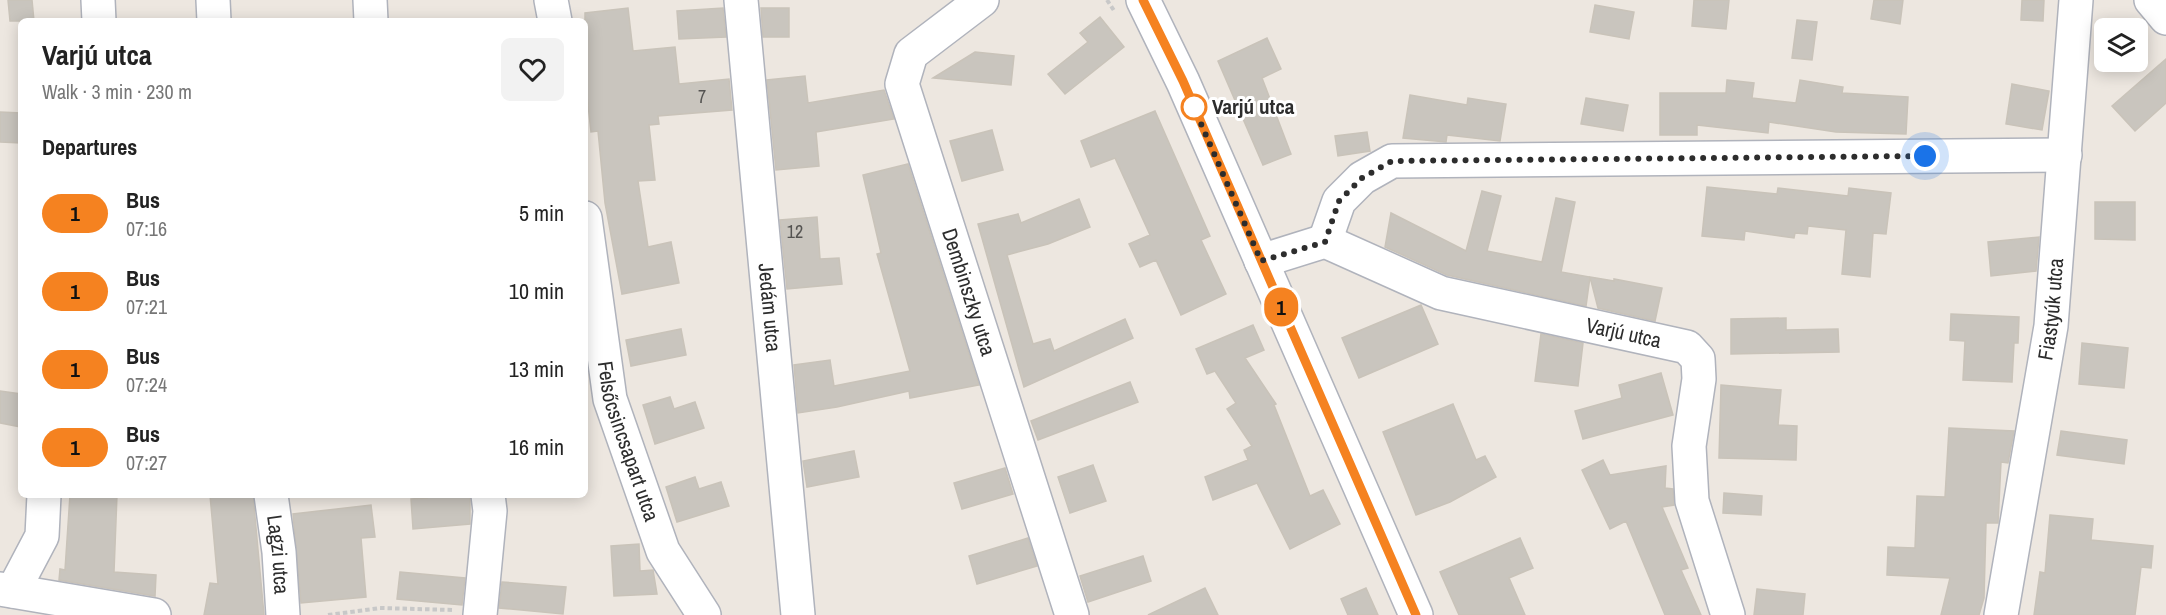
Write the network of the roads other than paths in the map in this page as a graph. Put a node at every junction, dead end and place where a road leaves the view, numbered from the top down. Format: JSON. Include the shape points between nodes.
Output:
{"nodes":[{"id":1,"x":98,"y":0,"type":"edge"},
{"id":2,"x":213,"y":0,"type":"edge"},
{"id":3,"x":370,"y":0,"type":"edge"},
{"id":4,"x":550,"y":0,"type":"edge"},
{"id":5,"x":741,"y":0,"type":"edge"},
{"id":6,"x":982,"y":0,"type":"edge"},
{"id":7,"x":1143,"y":0,"type":"edge"},
{"id":8,"x":2076,"y":0,"type":"edge"},
{"id":9,"x":2151,"y":0,"type":"edge"},
{"id":10,"x":99,"y":18,"type":"edge"},
{"id":11,"x":214,"y":18,"type":"edge"},
{"id":12,"x":371,"y":18,"type":"edge"},
{"id":13,"x":554,"y":18,"type":"edge"},
{"id":14,"x":2166,"y":18,"type":"edge"},
{"id":15,"x":2064,"y":155,"type":"junction"},
{"id":16,"x":588,"y":240,"type":"edge"},
{"id":17,"x":1325,"y":242,"type":"junction"},
{"id":18,"x":1261,"y":261,"type":"junction"},
{"id":19,"x":44,"y":498,"type":"edge"},
{"id":20,"x":271,"y":498,"type":"edge"},
{"id":21,"x":488,"y":498,"type":"edge"},
{"id":22,"x":6,"y":590,"type":"edge"},
{"id":23,"x":481,"y":613,"type":"edge"},
{"id":24,"x":154,"y":615,"type":"edge"},
{"id":25,"x":283,"y":615,"type":"edge"},
{"id":26,"x":704,"y":615,"type":"edge"},
{"id":27,"x":798,"y":615,"type":"edge"},
{"id":28,"x":1072,"y":615,"type":"edge"},
{"id":29,"x":1416,"y":615,"type":"edge"},
{"id":30,"x":1728,"y":615,"type":"edge"},
{"id":31,"x":2001,"y":615,"type":"edge"}],
"edges":[{"from":1,"to":10,"type":"street"},
{"from":2,"to":11,"type":"street"},
{"from":3,"to":12,"type":"street"},
{"from":4,"to":13,"type":"street"},
{"from":5,"to":27,"type":"street","name":"Jedám utca"},
{"from":6,"to":28,"type":"street","name":"Dembinszky utca","via":[[911,54],[902,84]]},
{"from":7,"to":18,"type":"street","via":[[1183,81]]},
{"from":8,"to":15,"type":"street","name":"Fiastyúk utca"},
{"from":9,"to":14,"type":"street"},
{"from":15,"to":17,"type":"street","via":[[1392,161],[1362,178],[1339,201]]},
{"from":15,"to":31,"type":"street","name":"Fiastyúk utca","via":[[2051,326]]},
{"from":16,"to":26,"type":"street","name":"Felsőcsincsapart utca","via":[[610,399],[663,551]]},
{"from":17,"to":18,"type":"street"},
{"from":17,"to":30,"type":"street","name":"Varjú utca","via":[[1441,294],[1687,346],[1698,359],[1700,379],[1689,446],[1692,501]]},
{"from":18,"to":29,"type":"street"},
{"from":19,"to":22,"type":"street","via":[[42,536]]},
{"from":20,"to":25,"type":"street","name":"Lagzi utca"},
{"from":21,"to":23,"type":"street"},
{"from":22,"to":24,"type":"street"}]}
